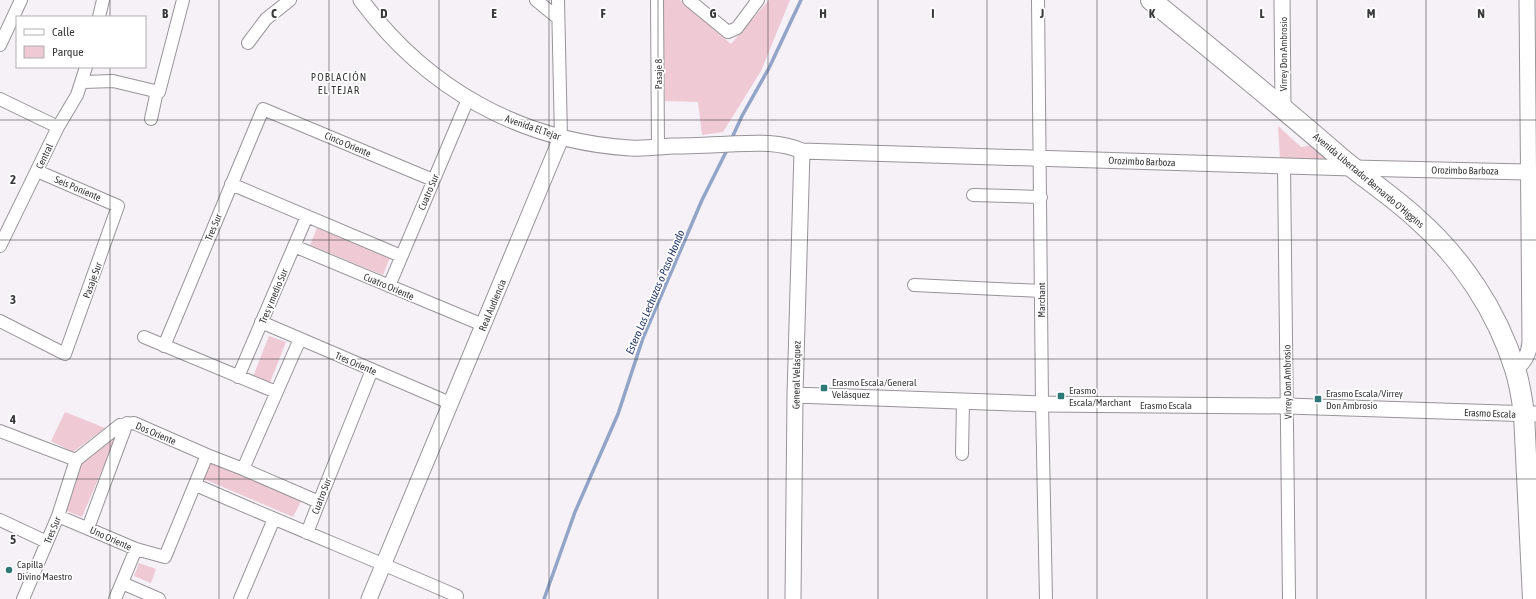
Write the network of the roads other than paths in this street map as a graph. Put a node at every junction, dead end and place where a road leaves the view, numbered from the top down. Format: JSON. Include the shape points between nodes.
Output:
{"nodes":[{"id":1,"x":21,"y":0,"type":"edge"},
{"id":2,"x":103,"y":0,"type":"edge"},
{"id":3,"x":183,"y":0,"type":"edge"},
{"id":4,"x":290,"y":0,"type":"edge"},
{"id":5,"x":361,"y":0,"type":"edge"},
{"id":6,"x":536,"y":0,"type":"edge"},
{"id":7,"x":558,"y":0,"type":"edge"},
{"id":8,"x":657,"y":0,"type":"edge"},
{"id":9,"x":689,"y":0,"type":"edge"},
{"id":10,"x":758,"y":0,"type":"edge"},
{"id":11,"x":1038,"y":0,"type":"edge"},
{"id":12,"x":1151,"y":0,"type":"edge"},
{"id":13,"x":1282,"y":0,"type":"edge"},
{"id":14,"x":1527,"y":0,"type":"edge"},
{"id":15,"x":99,"y":16,"type":"edge"},
{"id":16,"x":558,"y":18,"type":"junction"},
{"id":17,"x":248,"y":43,"type":"dead end"},
{"id":18,"x":0,"y":45,"type":"edge"},
{"id":19,"x":86,"y":68,"type":"edge"},
{"id":20,"x":82,"y":82,"type":"junction"},
{"id":21,"x":158,"y":91,"type":"junction"},
{"id":22,"x":0,"y":99,"type":"edge"},
{"id":23,"x":468,"y":99,"type":"junction"},
{"id":24,"x":1283,"y":108,"type":"junction"},
{"id":25,"x":263,"y":109,"type":"joint"},
{"id":26,"x":151,"y":119,"type":"dead end"},
{"id":27,"x":58,"y":127,"type":"junction"},
{"id":28,"x":561,"y":138,"type":"junction"},
{"id":29,"x":748,"y":144,"type":"joint"},
{"id":30,"x":658,"y":147,"type":"junction"},
{"id":31,"x":802,"y":151,"type":"junction"},
{"id":32,"x":1041,"y":158,"type":"junction"},
{"id":33,"x":1284,"y":166,"type":"junction"},
{"id":34,"x":1353,"y":168,"type":"junction"},
{"id":35,"x":37,"y":171,"type":"junction"},
{"id":36,"x":1533,"y":172,"type":"edge"},
{"id":37,"x":433,"y":180,"type":"junction"},
{"id":38,"x":231,"y":184,"type":"junction"},
{"id":39,"x":973,"y":195,"type":"dead end"},
{"id":40,"x":1041,"y":197,"type":"junction"},
{"id":41,"x":118,"y":206,"type":"joint"},
{"id":42,"x":307,"y":216,"type":"junction"},
{"id":43,"x":0,"y":246,"type":"edge"},
{"id":44,"x":294,"y":246,"type":"junction"},
{"id":45,"x":401,"y":256,"type":"junction"},
{"id":46,"x":914,"y":285,"type":"dead end"},
{"id":47,"x":389,"y":286,"type":"junction"},
{"id":48,"x":1041,"y":290,"type":"junction"},
{"id":49,"x":261,"y":322,"type":"junction"},
{"id":50,"x":483,"y":325,"type":"junction"},
{"id":51,"x":2,"y":326,"type":"edge"},
{"id":52,"x":144,"y":337,"type":"dead end"},
{"id":53,"x":300,"y":339,"type":"junction"},
{"id":54,"x":164,"y":346,"type":"junction"},
{"id":55,"x":1515,"y":369,"type":"junction"},
{"id":56,"x":372,"y":370,"type":"junction"},
{"id":57,"x":238,"y":377,"type":"junction"},
{"id":58,"x":276,"y":392,"type":"junction"},
{"id":59,"x":795,"y":395,"type":"junction"},
{"id":60,"x":963,"y":400,"type":"junction"},
{"id":61,"x":450,"y":403,"type":"junction"},
{"id":62,"x":1042,"y":404,"type":"junction"},
{"id":63,"x":1287,"y":406,"type":"junction"},
{"id":64,"x":1530,"y":414,"type":"edge"},
{"id":65,"x":127,"y":423,"type":"junction"},
{"id":66,"x":0,"y":430,"type":"edge"},
{"id":67,"x":962,"y":454,"type":"dead end"},
{"id":68,"x":207,"y":455,"type":"junction"},
{"id":69,"x":76,"y":460,"type":"junction"},
{"id":70,"x":243,"y":469,"type":"junction"},
{"id":71,"x":196,"y":485,"type":"junction"},
{"id":72,"x":318,"y":502,"type":"junction"},
{"id":73,"x":58,"y":516,"type":"junction"},
{"id":74,"x":274,"y":519,"type":"junction"},
{"id":75,"x":0,"y":520,"type":"edge"},
{"id":76,"x":88,"y":528,"type":"junction"},
{"id":77,"x":307,"y":533,"type":"junction"},
{"id":78,"x":47,"y":542,"type":"junction"},
{"id":79,"x":136,"y":549,"type":"junction"},
{"id":80,"x":384,"y":564,"type":"junction"},
{"id":81,"x":122,"y":583,"type":"junction"},
{"id":82,"x":245,"y":597,"type":"edge"},
{"id":83,"x":456,"y":598,"type":"edge"},
{"id":84,"x":23,"y":599,"type":"edge"},
{"id":85,"x":116,"y":599,"type":"edge"},
{"id":86,"x":159,"y":599,"type":"edge"},
{"id":87,"x":369,"y":599,"type":"edge"},
{"id":88,"x":793,"y":599,"type":"edge"},
{"id":89,"x":1046,"y":599,"type":"edge"},
{"id":90,"x":1289,"y":599,"type":"edge"},
{"id":91,"x":1533,"y":599,"type":"edge"}],
"edges":[{"from":1,"to":18,"type":"street"},
{"from":2,"to":15,"type":"street"},
{"from":3,"to":21,"type":"street"},
{"from":4,"to":17,"type":"street","via":[[266,19]]},
{"from":5,"to":23,"type":"street","name":"Avenida El Tejar","via":[[411,57]]},
{"from":6,"to":16,"type":"street"},
{"from":7,"to":16,"type":"street","name":"Real Audiencia"},
{"from":8,"to":30,"type":"street","name":"Pasaje 8"},
{"from":9,"to":10,"type":"street","via":[[728,32],[737,28]]},
{"from":11,"to":32,"type":"street","name":"Marchant"},
{"from":12,"to":24,"type":"main road","name":"Avenida Libertador Bernardo O'Higgins"},
{"from":13,"to":24,"type":"street","name":"Virrey Don Ambrosio"},
{"from":14,"to":36,"type":"street"},
{"from":16,"to":28,"type":"street","name":"Real Audiencia"},
{"from":19,"to":20,"type":"street","name":"Central"},
{"from":20,"to":21,"type":"street","via":[[113,81]]},
{"from":20,"to":27,"type":"street","name":"Central"},
{"from":21,"to":26,"type":"street"},
{"from":22,"to":27,"type":"street"},
{"from":23,"to":28,"type":"street","name":"Avenida El Tejar","via":[[508,119]]},
{"from":23,"to":37,"type":"street","name":"Cuatro Sur"},
{"from":24,"to":34,"type":"main road","name":"Avenida Libertador Bernardo O'Higgins"},
{"from":25,"to":37,"type":"street","name":"Cinco Oriente"},
{"from":25,"to":38,"type":"street","name":"Tres Sur"},
{"from":27,"to":35,"type":"street","name":"Central"},
{"from":28,"to":30,"type":"street","name":"Avenida El Tejar","via":[[631,148]]},
{"from":28,"to":50,"type":"street","name":"Real Audiencia"},
{"from":29,"to":30,"type":"street","name":"Avenida El Tejar"},
{"from":29,"to":31,"type":"street","name":"Orozimbo Barboza","via":[[785,145]]},
{"from":31,"to":32,"type":"street","name":"Orozimbo Barboza"},
{"from":31,"to":59,"type":"street","name":"General Velásquez"},
{"from":32,"to":33,"type":"street","name":"Orozimbo Barboza"},
{"from":32,"to":40,"type":"street","name":"Marchant"},
{"from":33,"to":34,"type":"street","name":"Orozimbo Barboza"},
{"from":33,"to":63,"type":"street","name":"Virrey Don Ambrosio"},
{"from":34,"to":36,"type":"street","name":"Orozimbo Barboza"},
{"from":34,"to":55,"type":"main road","name":"Avenida Libertador Bernardo O'Higgins","via":[[1415,217],[1449,251],[1475,285],[1492,315]]},
{"from":35,"to":41,"type":"street","name":"Seis Poniente"},
{"from":35,"to":43,"type":"street","name":"Central"},
{"from":36,"to":55,"type":"street","via":[[1530,342],[1525,359]]},
{"from":37,"to":45,"type":"street","name":"Cuatro Sur"},
{"from":38,"to":42,"type":"street"},
{"from":38,"to":54,"type":"street","name":"Tres Sur"},
{"from":39,"to":40,"type":"street"},
{"from":40,"to":48,"type":"street","name":"Marchant"},
{"from":41,"to":51,"type":"street","name":"Pasaje Sur","via":[[65,354]]},
{"from":42,"to":44,"type":"street","name":"Tres y medio Sur"},
{"from":42,"to":45,"type":"street"},
{"from":44,"to":47,"type":"street","name":"Cuatro Oriente"},
{"from":44,"to":49,"type":"street","name":"Tres y medio Sur"},
{"from":45,"to":47,"type":"street","name":"Cuatro Sur"},
{"from":46,"to":48,"type":"street"},
{"from":47,"to":50,"type":"street","name":"Cuatro Oriente"},
{"from":48,"to":62,"type":"street","name":"Marchant"},
{"from":49,"to":53,"type":"street","name":"Tres Oriente"},
{"from":49,"to":57,"type":"street","name":"Tres y medio Sur"},
{"from":50,"to":61,"type":"street","name":"Real Audiencia"},
{"from":52,"to":54,"type":"street"},
{"from":53,"to":56,"type":"street","name":"Tres Oriente"},
{"from":53,"to":58,"type":"street"},
{"from":54,"to":57,"type":"street"},
{"from":55,"to":64,"type":"main road","name":"Avenida Libertador Bernardo O'Higgins"},
{"from":56,"to":61,"type":"street","name":"Tres Oriente"},
{"from":56,"to":72,"type":"street","name":"Cuatro Sur"},
{"from":57,"to":58,"type":"street"},
{"from":58,"to":70,"type":"street"},
{"from":59,"to":60,"type":"street","name":"Erasmo Escala"},
{"from":59,"to":88,"type":"street","name":"General Velásquez"},
{"from":60,"to":62,"type":"street","name":"Erasmo Escala"},
{"from":60,"to":67,"type":"street"},
{"from":61,"to":80,"type":"street","name":"Real Audiencia"},
{"from":62,"to":63,"type":"street","name":"Erasmo Escala"},
{"from":62,"to":89,"type":"street","name":"Marchant"},
{"from":63,"to":64,"type":"street","name":"Erasmo Escala"},
{"from":63,"to":90,"type":"street","name":"Virrey Don Ambrosio"},
{"from":64,"to":91,"type":"main road","name":"Avenida Libertador Bernardo O'Higgins"},
{"from":65,"to":68,"type":"street","name":"Dos Oriente","via":[[134,423]]},
{"from":65,"to":69,"type":"street","name":"Dos Oriente","via":[[113,430]]},
{"from":65,"to":76,"type":"street"},
{"from":66,"to":69,"type":"street"},
{"from":68,"to":70,"type":"street","name":"Dos Oriente"},
{"from":68,"to":71,"type":"street"},
{"from":69,"to":73,"type":"street","name":"Tres Sur"},
{"from":70,"to":72,"type":"street","name":"Dos Oriente"},
{"from":71,"to":74,"type":"street"},
{"from":71,"to":79,"type":"street","name":"Uno Oriente","via":[[165,557]]},
{"from":72,"to":77,"type":"street","name":"Cuatro Sur"},
{"from":73,"to":76,"type":"street","name":"Uno Oriente"},
{"from":73,"to":78,"type":"street","name":"Tres Sur"},
{"from":74,"to":77,"type":"street"},
{"from":74,"to":82,"type":"street"},
{"from":75,"to":78,"type":"street"},
{"from":76,"to":79,"type":"street","name":"Uno Oriente"},
{"from":77,"to":80,"type":"street"},
{"from":78,"to":84,"type":"street","name":"Tres Sur"},
{"from":79,"to":81,"type":"street"},
{"from":80,"to":83,"type":"street"},
{"from":80,"to":87,"type":"street","name":"Real Audiencia"},
{"from":81,"to":85,"type":"street"},
{"from":81,"to":86,"type":"street"}]}
